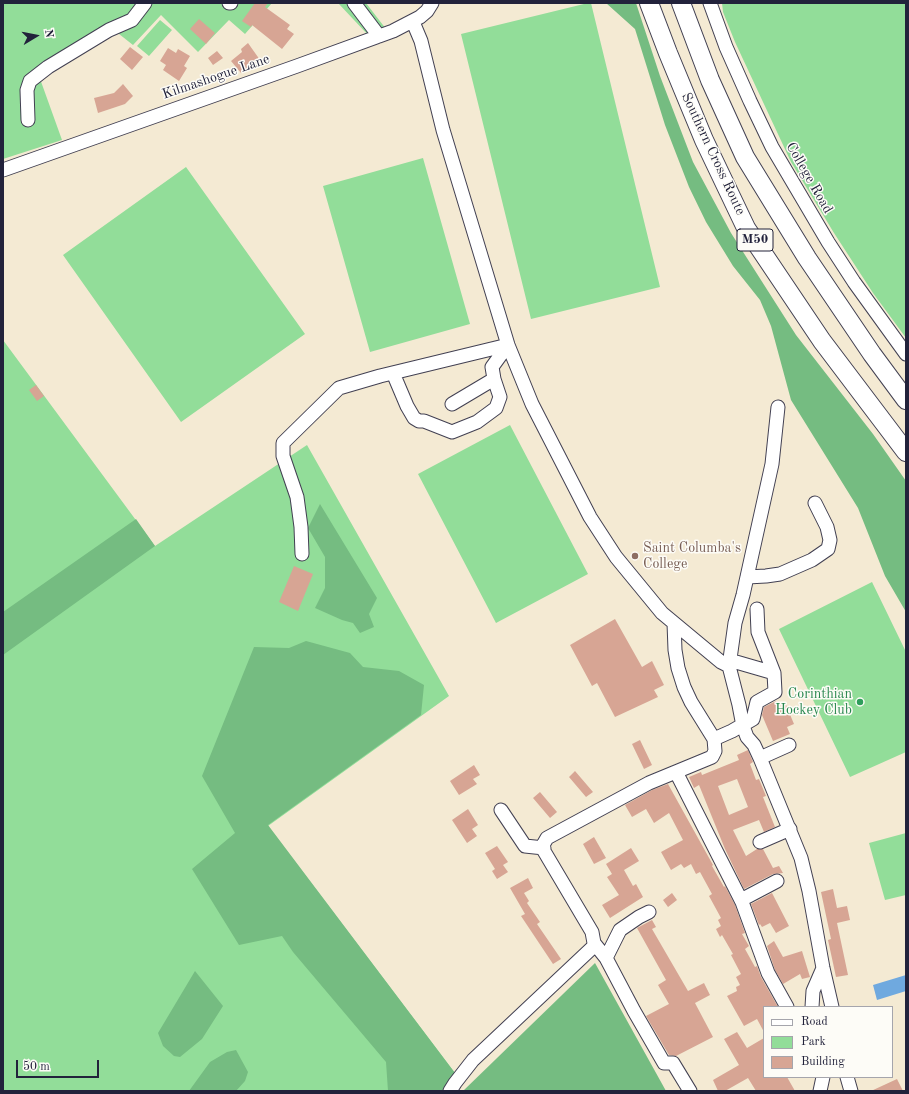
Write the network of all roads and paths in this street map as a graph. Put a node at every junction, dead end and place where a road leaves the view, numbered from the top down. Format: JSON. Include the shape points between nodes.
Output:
{"nodes":[{"id":1,"x":145,"y":3,"type":"edge"},
{"id":2,"x":354,"y":3,"type":"edge"},
{"id":3,"x":432,"y":3,"type":"edge"},
{"id":4,"x":649,"y":3,"type":"edge"},
{"id":5,"x":681,"y":3,"type":"edge"},
{"id":6,"x":710,"y":3,"type":"edge"},
{"id":7,"x":412,"y":22,"type":"junction"},
{"id":8,"x":379,"y":36,"type":"junction"},
{"id":9,"x":28,"y":120,"type":"dead end"},
{"id":10,"x":3,"y":170,"type":"edge"},
{"id":11,"x":508,"y":345,"type":"junction"},
{"id":12,"x":906,"y":354,"type":"edge"},
{"id":13,"x":393,"y":373,"type":"junction"},
{"id":14,"x":494,"y":379,"type":"junction"},
{"id":15,"x":906,"y":400,"type":"edge"},
{"id":16,"x":452,"y":404,"type":"dead end"},
{"id":17,"x":778,"y":407,"type":"dead end"},
{"id":18,"x":906,"y":452,"type":"edge"},
{"id":19,"x":816,"y":503,"type":"dead end"},
{"id":20,"x":302,"y":554,"type":"dead end"},
{"id":21,"x":747,"y":577,"type":"junction"},
{"id":22,"x":757,"y":609,"type":"dead end"},
{"id":23,"x":674,"y":623,"type":"junction"},
{"id":24,"x":733,"y":664,"type":"junction"},
{"id":25,"x":774,"y":673,"type":"junction"},
{"id":26,"x":743,"y":726,"type":"junction"},
{"id":27,"x":714,"y":740,"type":"junction"},
{"id":28,"x":789,"y":745,"type":"dead end"},
{"id":29,"x":760,"y":758,"type":"junction"},
{"id":30,"x":676,"y":772,"type":"junction"},
{"id":31,"x":501,"y":810,"type":"dead end"},
{"id":32,"x":790,"y":830,"type":"junction"},
{"id":33,"x":760,"y":842,"type":"dead end"},
{"id":34,"x":544,"y":848,"type":"junction"},
{"id":35,"x":777,"y":881,"type":"dead end"},
{"id":36,"x":741,"y":900,"type":"junction"},
{"id":37,"x":649,"y":912,"type":"dead end"},
{"id":38,"x":594,"y":943,"type":"junction"},
{"id":39,"x":606,"y":958,"type":"junction"},
{"id":40,"x":823,"y":968,"type":"junction"},
{"id":41,"x":786,"y":1006,"type":"edge"},
{"id":42,"x":812,"y":1006,"type":"edge"},
{"id":43,"x":832,"y":1006,"type":"edge"},
{"id":44,"x":823,"y":1078,"type":"edge"},
{"id":45,"x":847,"y":1078,"type":"edge"},
{"id":46,"x":450,"y":1091,"type":"edge"},
{"id":47,"x":690,"y":1091,"type":"edge"},
{"id":48,"x":820,"y":1091,"type":"edge"},
{"id":49,"x":851,"y":1091,"type":"edge"}],
"edges":[{"from":1,"to":9,"type":"street","via":[[132,20],[109,30],[30,81],[27,90]]},
{"from":2,"to":8,"type":"street"},
{"from":3,"to":7,"type":"street","name":"Kilmashogue Lane","via":[[427,11]]},
{"from":4,"to":18,"type":"highway","name":"Southern Cross Route","number":"M50","via":[[704,140],[746,228],[822,341]]},
{"from":5,"to":15,"type":"highway","name":"Southern Cross Route","number":"M50","via":[[710,80],[745,157],[807,258]]},
{"from":6,"to":12,"type":"street","name":"College Road","via":[[738,74],[772,147],[828,242]]},
{"from":7,"to":8,"type":"street","name":"Kilmashogue Lane"},
{"from":7,"to":11,"type":"street"},
{"from":8,"to":10,"type":"street","name":"Kilmashogue Lane"},
{"from":11,"to":13,"type":"street"},
{"from":11,"to":14,"type":"street","via":[[492,367]]},
{"from":11,"to":23,"type":"street","via":[[532,404],[590,517],[616,557],[662,613]]},
{"from":13,"to":14,"type":"street","via":[[406,406],[414,418],[452,432],[477,422],[496,408],[500,397]]},
{"from":13,"to":20,"type":"street","via":[[340,388],[283,443],[283,456],[297,497]]},
{"from":14,"to":16,"type":"street"},
{"from":17,"to":21,"type":"street","via":[[772,464]]},
{"from":19,"to":21,"type":"street","via":[[827,527],[830,540],[828,549],[812,560],[780,574]]},
{"from":21,"to":24,"type":"street","via":[[735,623]]},
{"from":22,"to":25,"type":"street","via":[[758,632]]},
{"from":23,"to":24,"type":"street","via":[[721,662]]},
{"from":23,"to":27,"type":"street","via":[[675,650],[684,687]]},
{"from":24,"to":25,"type":"street"},
{"from":24,"to":26,"type":"street"},
{"from":25,"to":26,"type":"street","via":[[775,692],[757,702],[753,719]]},
{"from":26,"to":27,"type":"street"},
{"from":26,"to":29,"type":"street"},
{"from":27,"to":30,"type":"street","via":[[715,751],[712,757]]},
{"from":28,"to":29,"type":"street"},
{"from":29,"to":32,"type":"street"},
{"from":30,"to":34,"type":"street","via":[[649,783],[547,838]]},
{"from":30,"to":36,"type":"street"},
{"from":31,"to":34,"type":"street","via":[[525,846]]},
{"from":32,"to":33,"type":"street"},
{"from":32,"to":40,"type":"street","via":[[801,858],[809,891]]},
{"from":34,"to":38,"type":"street","via":[[592,932]]},
{"from":35,"to":36,"type":"street"},
{"from":36,"to":41,"type":"street","via":[[768,974]]},
{"from":37,"to":39,"type":"street","via":[[620,930]]},
{"from":38,"to":39,"type":"street"},
{"from":38,"to":46,"type":"street","via":[[593,947],[473,1060]]},
{"from":39,"to":47,"type":"street","via":[[664,1063],[673,1063]]},
{"from":40,"to":42,"type":"street","via":[[813,991]]},
{"from":40,"to":43,"type":"street"},
{"from":44,"to":48,"type":"street"},
{"from":45,"to":49,"type":"street"}]}
